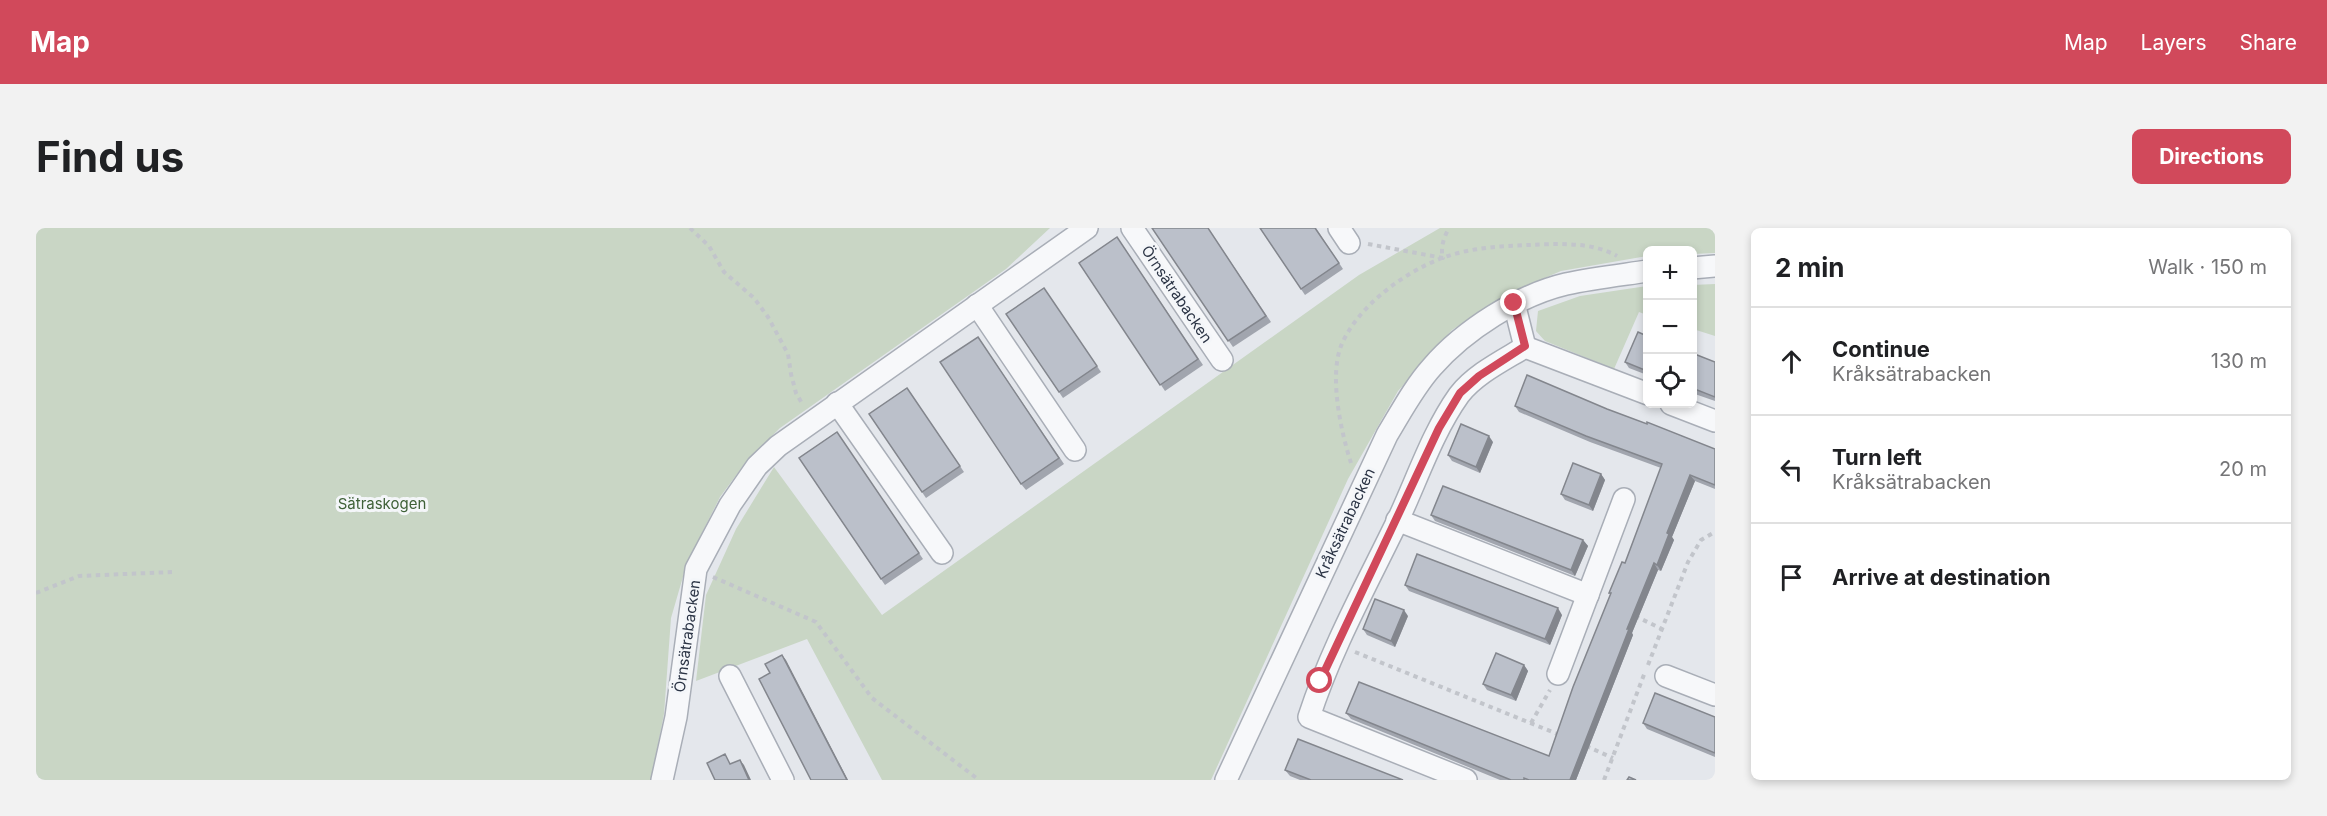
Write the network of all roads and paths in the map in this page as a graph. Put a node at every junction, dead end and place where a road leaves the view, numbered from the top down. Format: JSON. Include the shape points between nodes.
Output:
{"nodes":[{"id":1,"x":690,"y":228,"type":"edge"},
{"id":2,"x":1087,"y":228,"type":"edge"},
{"id":3,"x":1132,"y":228,"type":"edge"},
{"id":4,"x":1449,"y":228,"type":"edge"},
{"id":5,"x":1344,"y":235,"type":"edge"},
{"id":6,"x":1443,"y":258,"type":"junction"},
{"id":7,"x":1715,"y":266,"type":"edge"},
{"id":8,"x":1697,"y":268,"type":"edge"},
{"id":9,"x":1643,"y":272,"type":"edge"},
{"id":10,"x":1626,"y":274,"type":"junction"},
{"id":11,"x":1514,"y":303,"type":"junction"},
{"id":12,"x":977,"y":305,"type":"junction"},
{"id":13,"x":1525,"y":346,"type":"junction"},
{"id":14,"x":1222,"y":360,"type":"dead end"},
{"id":15,"x":1643,"y":392,"type":"edge"},
{"id":16,"x":837,"y":403,"type":"junction"},
{"id":17,"x":1681,"y":408,"type":"edge"},
{"id":18,"x":814,"y":420,"type":"junction"},
{"id":19,"x":1715,"y":421,"type":"edge"},
{"id":20,"x":1075,"y":450,"type":"dead end"},
{"id":21,"x":1366,"y":477,"type":"junction"},
{"id":22,"x":1624,"y":499,"type":"dead end"},
{"id":23,"x":1397,"y":520,"type":"junction"},
{"id":24,"x":1715,"y":532,"type":"edge"},
{"id":25,"x":942,"y":553,"type":"dead end"},
{"id":26,"x":696,"y":569,"type":"junction"},
{"id":27,"x":172,"y":572,"type":"dead end"},
{"id":28,"x":36,"y":593,"type":"edge"},
{"id":29,"x":1588,"y":595,"type":"junction"},
{"id":30,"x":1630,"y":614,"type":"edge"},
{"id":31,"x":1662,"y":628,"type":"junction"},
{"id":32,"x":1337,"y":644,"type":"junction"},
{"id":33,"x":1558,"y":674,"type":"joint"},
{"id":34,"x":730,"y":676,"type":"dead end"},
{"id":35,"x":1666,"y":676,"type":"dead end"},
{"id":36,"x":1715,"y":695,"type":"edge"},
{"id":37,"x":1532,"y":723,"type":"junction"},
{"id":38,"x":1562,"y":736,"type":"edge"},
{"id":39,"x":1582,"y":745,"type":"edge"},
{"id":40,"x":1613,"y":758,"type":"junction"},
{"id":41,"x":662,"y":780,"type":"edge"},
{"id":42,"x":783,"y":780,"type":"edge"},
{"id":43,"x":979,"y":780,"type":"edge"},
{"id":44,"x":1226,"y":780,"type":"edge"},
{"id":45,"x":1466,"y":780,"type":"edge"},
{"id":46,"x":1604,"y":780,"type":"edge"}],
"edges":[{"from":1,"to":18,"type":"path","via":[[709,246],[724,273],[754,298],[768,317],[788,354],[796,393]]},
{"from":2,"to":12,"type":"street","name":"Örnsätrabacken"},
{"from":3,"to":14,"type":"street","name":"Örnsätrabacken"},
{"from":4,"to":6,"type":"path","via":[[1441,252]]},
{"from":5,"to":6,"type":"path"},
{"from":6,"to":10,"type":"path","via":[[1512,246],[1577,245],[1618,256]]},
{"from":6,"to":21,"type":"path","via":[[1385,293],[1359,319],[1341,348],[1336,386],[1341,424],[1353,469]]},
{"from":7,"to":8,"type":"street"},
{"from":9,"to":10,"type":"street","name":"Kråksätrabacken"},
{"from":10,"to":11,"type":"street","name":"Kråksätrabacken","via":[[1565,284]]},
{"from":11,"to":13,"type":"street"},
{"from":11,"to":21,"type":"street","name":"Kråksätrabacken","via":[[1460,340],[1433,366],[1410,396]]},
{"from":12,"to":16,"type":"street","name":"Örnsätrabacken"},
{"from":12,"to":20,"type":"street"},
{"from":13,"to":15,"type":"street"},
{"from":13,"to":23,"type":"street","via":[[1460,393],[1439,428]]},
{"from":16,"to":18,"type":"street","name":"Örnsätrabacken"},
{"from":16,"to":25,"type":"street"},
{"from":17,"to":19,"type":"street"},
{"from":18,"to":26,"type":"street","name":"Örnsätrabacken","via":[[757,466],[730,505]]},
{"from":21,"to":44,"type":"street","name":"Kråksätrabacken"},
{"from":22,"to":29,"type":"street"},
{"from":23,"to":29,"type":"street"},
{"from":23,"to":32,"type":"street"},
{"from":24,"to":31,"type":"path","via":[[1701,540],[1688,562]]},
{"from":26,"to":41,"type":"street","name":"Örnsätrabacken","via":[[676,717]]},
{"from":26,"to":43,"type":"path","via":[[816,622],[872,698]]},
{"from":27,"to":28,"type":"path","via":[[79,576]]},
{"from":29,"to":33,"type":"street"},
{"from":30,"to":31,"type":"path"},
{"from":31,"to":40,"type":"path"},
{"from":32,"to":37,"type":"path"},
{"from":32,"to":45,"type":"street","via":[[1309,717]]},
{"from":33,"to":37,"type":"path"},
{"from":34,"to":42,"type":"street"},
{"from":35,"to":36,"type":"street"},
{"from":37,"to":38,"type":"path"},
{"from":39,"to":40,"type":"path"},
{"from":40,"to":46,"type":"path"}]}
